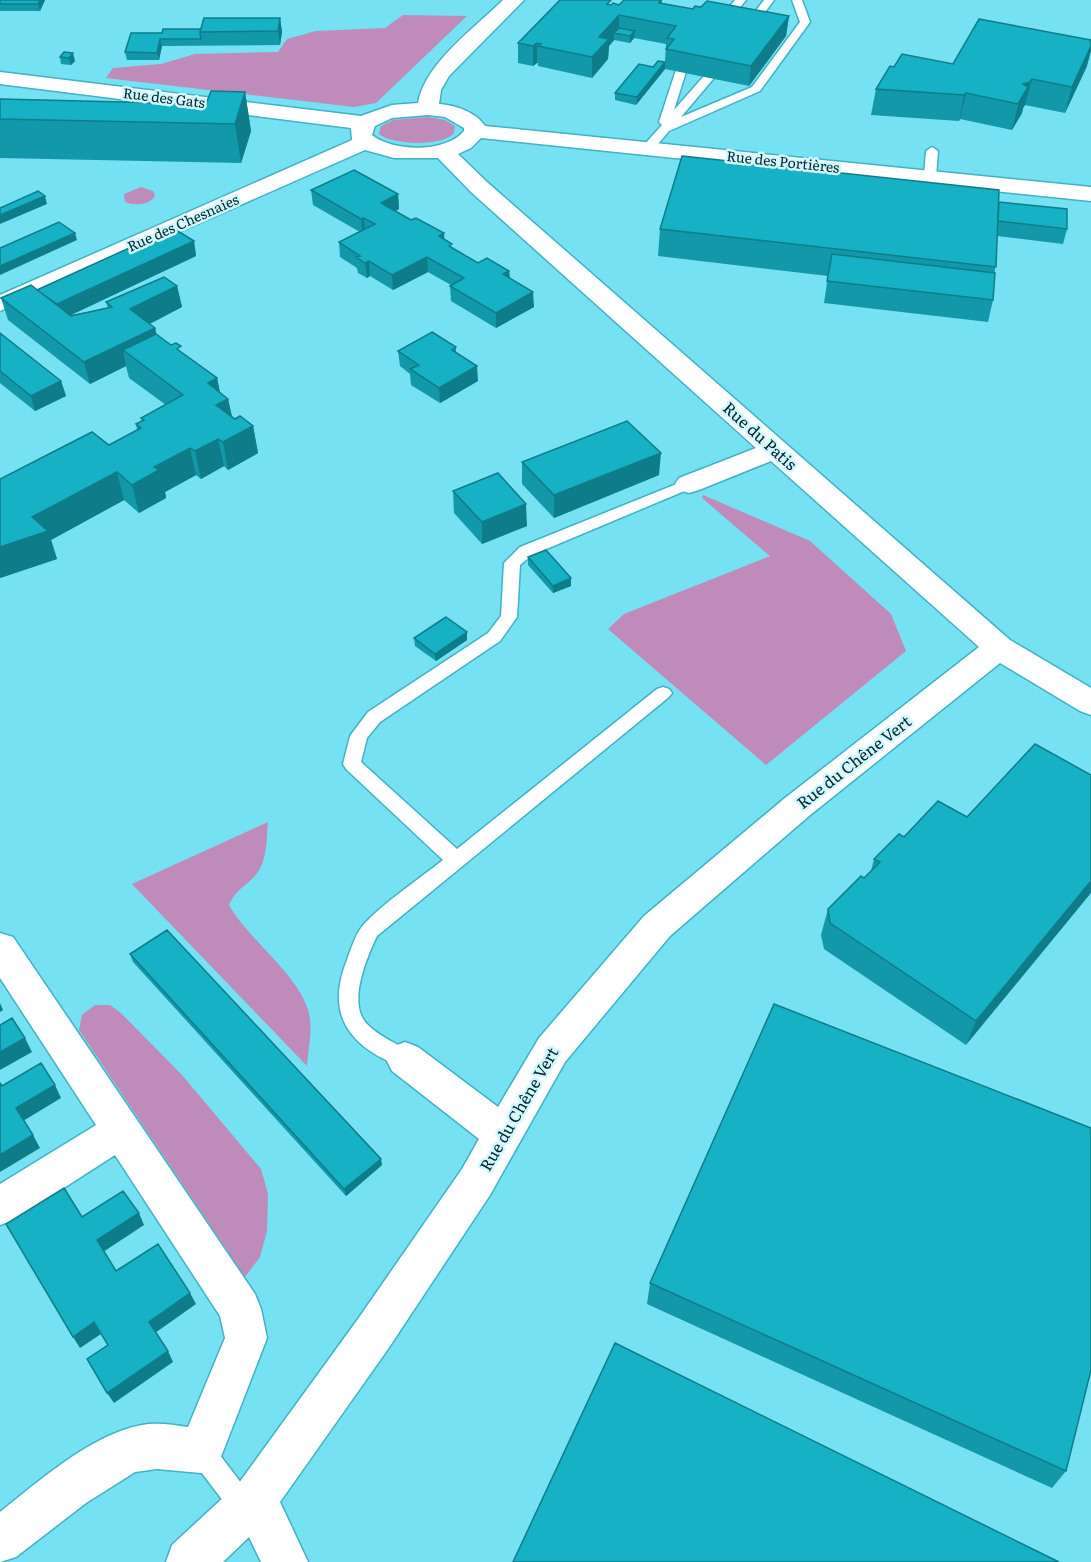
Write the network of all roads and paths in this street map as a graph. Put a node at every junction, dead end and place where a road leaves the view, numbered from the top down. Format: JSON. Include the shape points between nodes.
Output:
{"nodes":[{"id":1,"x":514,"y":0,"type":"edge"},
{"id":2,"x":741,"y":0,"type":"edge"},
{"id":3,"x":769,"y":0,"type":"edge"},
{"id":4,"x":795,"y":3,"type":"edge"},
{"id":5,"x":721,"y":24,"type":"edge"},
{"id":6,"x":747,"y":29,"type":"edge"},
{"id":7,"x":681,"y":72,"type":"edge"},
{"id":8,"x":0,"y":78,"type":"edge"},
{"id":9,"x":708,"y":78,"type":"edge"},
{"id":10,"x":736,"y":84,"type":"edge"},
{"id":11,"x":428,"y":109,"type":"junction"},
{"id":12,"x":663,"y":129,"type":"junction"},
{"id":13,"x":475,"y":131,"type":"junction"},
{"id":14,"x":365,"y":133,"type":"junction"},
{"id":15,"x":648,"y":148,"type":"junction"},
{"id":16,"x":443,"y":151,"type":"junction"},
{"id":17,"x":932,"y":151,"type":"dead end"},
{"id":18,"x":930,"y":177,"type":"junction"},
{"id":19,"x":1091,"y":194,"type":"edge"},
{"id":20,"x":0,"y":304,"type":"edge"},
{"id":21,"x":775,"y":450,"type":"junction"},
{"id":22,"x":689,"y":484,"type":"joint"},
{"id":23,"x":999,"y":648,"type":"junction"},
{"id":24,"x":663,"y":693,"type":"dead end"},
{"id":25,"x":1091,"y":703,"type":"edge"},
{"id":26,"x":456,"y":860,"type":"junction"},
{"id":27,"x":0,"y":948,"type":"edge"},
{"id":28,"x":405,"y":1059,"type":"joint"},
{"id":29,"x":120,"y":1131,"type":"junction"},
{"id":30,"x":504,"y":1135,"type":"junction"},
{"id":31,"x":0,"y":1206,"type":"edge"},
{"id":32,"x":201,"y":1451,"type":"junction"},
{"id":33,"x":250,"y":1504,"type":"junction"},
{"id":34,"x":0,"y":1540,"type":"edge"},
{"id":35,"x":189,"y":1562,"type":"edge"},
{"id":36,"x":285,"y":1562,"type":"edge"}],
"edges":[{"from":1,"to":11,"type":"street","via":[[440,73],[431,90]]},
{"from":2,"to":5,"type":"lane"},
{"from":3,"to":6,"type":"lane"},
{"from":4,"to":12,"type":"lane","via":[[805,22],[756,89]]},
{"from":7,"to":12,"type":"lane"},
{"from":8,"to":14,"type":"street","name":"Rue des Gats"},
{"from":9,"to":12,"type":"lane"},
{"from":10,"to":12,"type":"lane"},
{"from":11,"to":13,"type":"street","name":"Rue des Chesnaies","via":[[459,115],[474,125]]},
{"from":11,"to":14,"type":"street","name":"Rue des Chesnaies","via":[[379,115]]},
{"from":12,"to":15,"type":"lane"},
{"from":13,"to":15,"type":"street","name":"Rue des Portières"},
{"from":13,"to":16,"type":"street","via":[[464,144]]},
{"from":14,"to":16,"type":"street","name":"Rue des Gats","via":[[387,150]]},
{"from":14,"to":20,"type":"street","name":"Rue des Chesnaies"},
{"from":15,"to":18,"type":"street","name":"Rue des Portières"},
{"from":16,"to":21,"type":"street","name":"Rue du Patis"},
{"from":17,"to":18,"type":"lane"},
{"from":18,"to":19,"type":"street","name":"Rue des Portières"},
{"from":21,"to":22,"type":"street"},
{"from":21,"to":23,"type":"street","name":"Rue du Patis"},
{"from":22,"to":26,"type":"lane","via":[[526,551],[512,563],[509,616],[494,637],[374,717],[359,736],[352,764]]},
{"from":23,"to":25,"type":"street","name":"Rue du Patis"},
{"from":23,"to":30,"type":"street","name":"Rue du Chêne Vert","via":[[797,807],[657,926],[552,1050]]},
{"from":24,"to":26,"type":"lane"},
{"from":26,"to":28,"type":"lane","via":[[370,930],[352,965],[348,1000],[358,1029]]},
{"from":27,"to":29,"type":"street"},
{"from":28,"to":30,"type":"street"},
{"from":29,"to":31,"type":"street"},
{"from":29,"to":32,"type":"street","via":[[240,1309],[246,1338]]},
{"from":30,"to":33,"type":"street","name":"Rue du Chêne Vert","via":[[373,1334]]},
{"from":32,"to":33,"type":"lane"},
{"from":32,"to":34,"type":"street","via":[[140,1447],[112,1458]]},
{"from":33,"to":35,"type":"street","name":"Rue du Chêne Vert"},
{"from":33,"to":36,"type":"street"}]}
